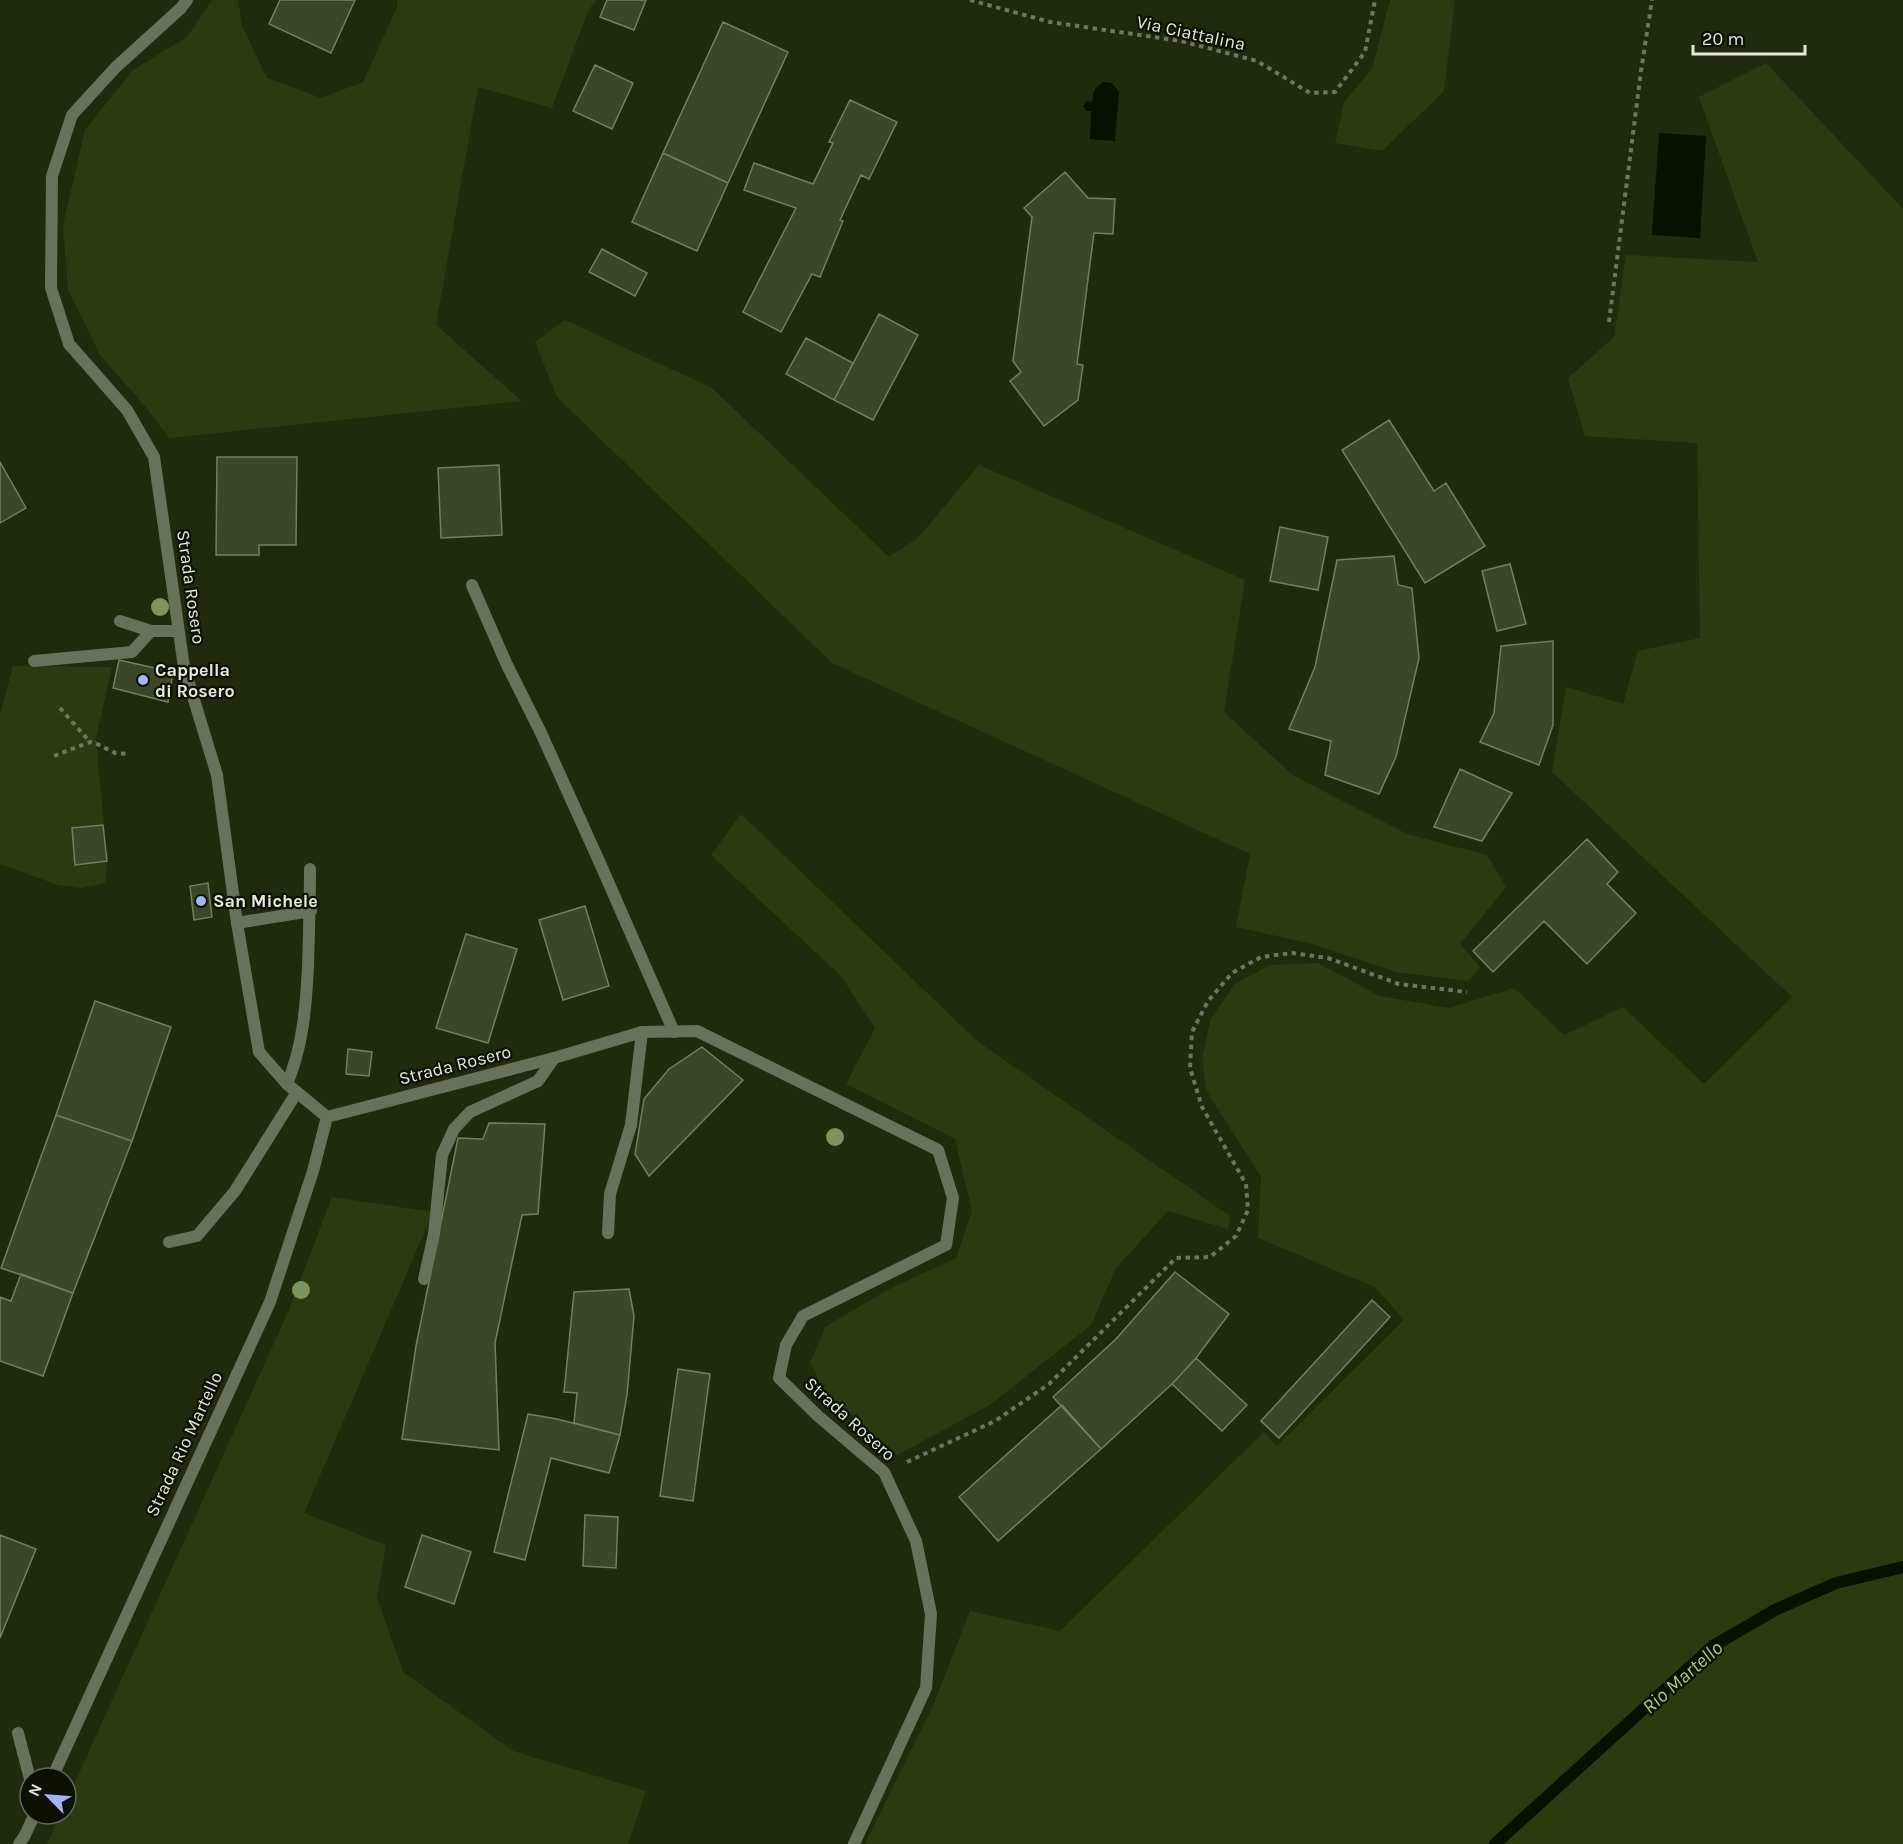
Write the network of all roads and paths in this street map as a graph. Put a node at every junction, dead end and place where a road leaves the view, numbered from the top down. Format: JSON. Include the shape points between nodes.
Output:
{"nodes":[{"id":1,"x":186,"y":0,"type":"edge"},
{"id":2,"x":969,"y":0,"type":"edge"},
{"id":3,"x":1375,"y":0,"type":"edge"},
{"id":4,"x":1652,"y":0,"type":"edge"},
{"id":5,"x":1609,"y":322,"type":"dead end"},
{"id":6,"x":472,"y":585,"type":"dead end"},
{"id":7,"x":120,"y":621,"type":"dead end"},
{"id":8,"x":151,"y":631,"type":"junction"},
{"id":9,"x":178,"y":631,"type":"junction"},
{"id":10,"x":34,"y":661,"type":"dead end"},
{"id":11,"x":60,"y":708,"type":"dead end"},
{"id":12,"x":90,"y":742,"type":"junction"},
{"id":13,"x":128,"y":754,"type":"dead end"},
{"id":14,"x":54,"y":756,"type":"dead end"},
{"id":15,"x":309,"y":869,"type":"dead end"},
{"id":16,"x":311,"y":911,"type":"junction"},
{"id":17,"x":237,"y":923,"type":"junction"},
{"id":18,"x":1467,"y":992,"type":"dead end"},
{"id":19,"x":642,"y":1032,"type":"junction"},
{"id":20,"x":674,"y":1032,"type":"junction"},
{"id":21,"x":554,"y":1058,"type":"junction"},
{"id":22,"x":287,"y":1084,"type":"junction"},
{"id":23,"x":297,"y":1092,"type":"junction"},
{"id":24,"x":327,"y":1117,"type":"junction"},
{"id":25,"x":608,"y":1233,"type":"dead end"},
{"id":26,"x":169,"y":1242,"type":"dead end"},
{"id":27,"x":424,"y":1279,"type":"dead end"},
{"id":28,"x":885,"y":1472,"type":"junction"},
{"id":29,"x":18,"y":1733,"type":"dead end"},
{"id":30,"x":27,"y":1766,"type":"edge"},
{"id":31,"x":57,"y":1766,"type":"edge"},
{"id":32,"x":29,"y":1826,"type":"edge"},
{"id":33,"x":19,"y":1844,"type":"edge"},
{"id":34,"x":854,"y":1844,"type":"edge"}],
"edges":[{"from":1,"to":9,"type":"street","name":"Strada Rosero","via":[[72,115],[52,176],[51,198],[51,288],[69,344],[127,410],[154,457]]},
{"from":2,"to":3,"type":"path","name":"Via Ciattalina","via":[[1050,22],[1181,41],[1257,61],[1310,93],[1335,92],[1365,51]]},
{"from":4,"to":5,"type":"path"},
{"from":6,"to":20,"type":"street"},
{"from":7,"to":8,"type":"street"},
{"from":8,"to":9,"type":"street"},
{"from":8,"to":10,"type":"street","via":[[132,652]]},
{"from":9,"to":17,"type":"street","name":"Strada Rosero","via":[[184,667],[217,775]]},
{"from":11,"to":12,"type":"path"},
{"from":12,"to":13,"type":"path"},
{"from":12,"to":14,"type":"path"},
{"from":15,"to":16,"type":"street"},
{"from":16,"to":17,"type":"street"},
{"from":16,"to":22,"type":"street","via":[[306,1013],[297,1060]]},
{"from":17,"to":22,"type":"street","name":"Strada Rosero","via":[[259,1052]]},
{"from":18,"to":28,"type":"path","via":[[1399,984],[1328,958],[1292,953],[1261,957],[1232,973],[1208,1001],[1192,1032],[1190,1068],[1202,1107],[1246,1184],[1248,1210],[1236,1236],[1210,1257],[1176,1258],[1049,1384],[994,1421]]},
{"from":19,"to":20,"type":"street","name":"Strada Rosero"},
{"from":19,"to":21,"type":"street","name":"Strada Rosero"},
{"from":19,"to":25,"type":"street","via":[[631,1125],[610,1194]]},
{"from":20,"to":28,"type":"street","name":"Strada Rosero","via":[[697,1031],[938,1150],[953,1198],[946,1245],[803,1316],[786,1345],[779,1378]]},
{"from":21,"to":24,"type":"street","name":"Strada Rosero"},
{"from":21,"to":27,"type":"street","via":[[538,1081],[470,1112],[454,1129],[441,1155],[434,1234]]},
{"from":22,"to":23,"type":"street","name":"Strada Rosero"},
{"from":23,"to":24,"type":"street","name":"Strada Rosero"},
{"from":23,"to":26,"type":"street","via":[[235,1191],[197,1236]]},
{"from":24,"to":31,"type":"street","name":"Strada Rio Martello","via":[[270,1302]]},
{"from":28,"to":34,"type":"street","name":"Strada Rosero","via":[[916,1541],[931,1614],[926,1688]]},
{"from":29,"to":30,"type":"street"},
{"from":32,"to":33,"type":"street"}]}
